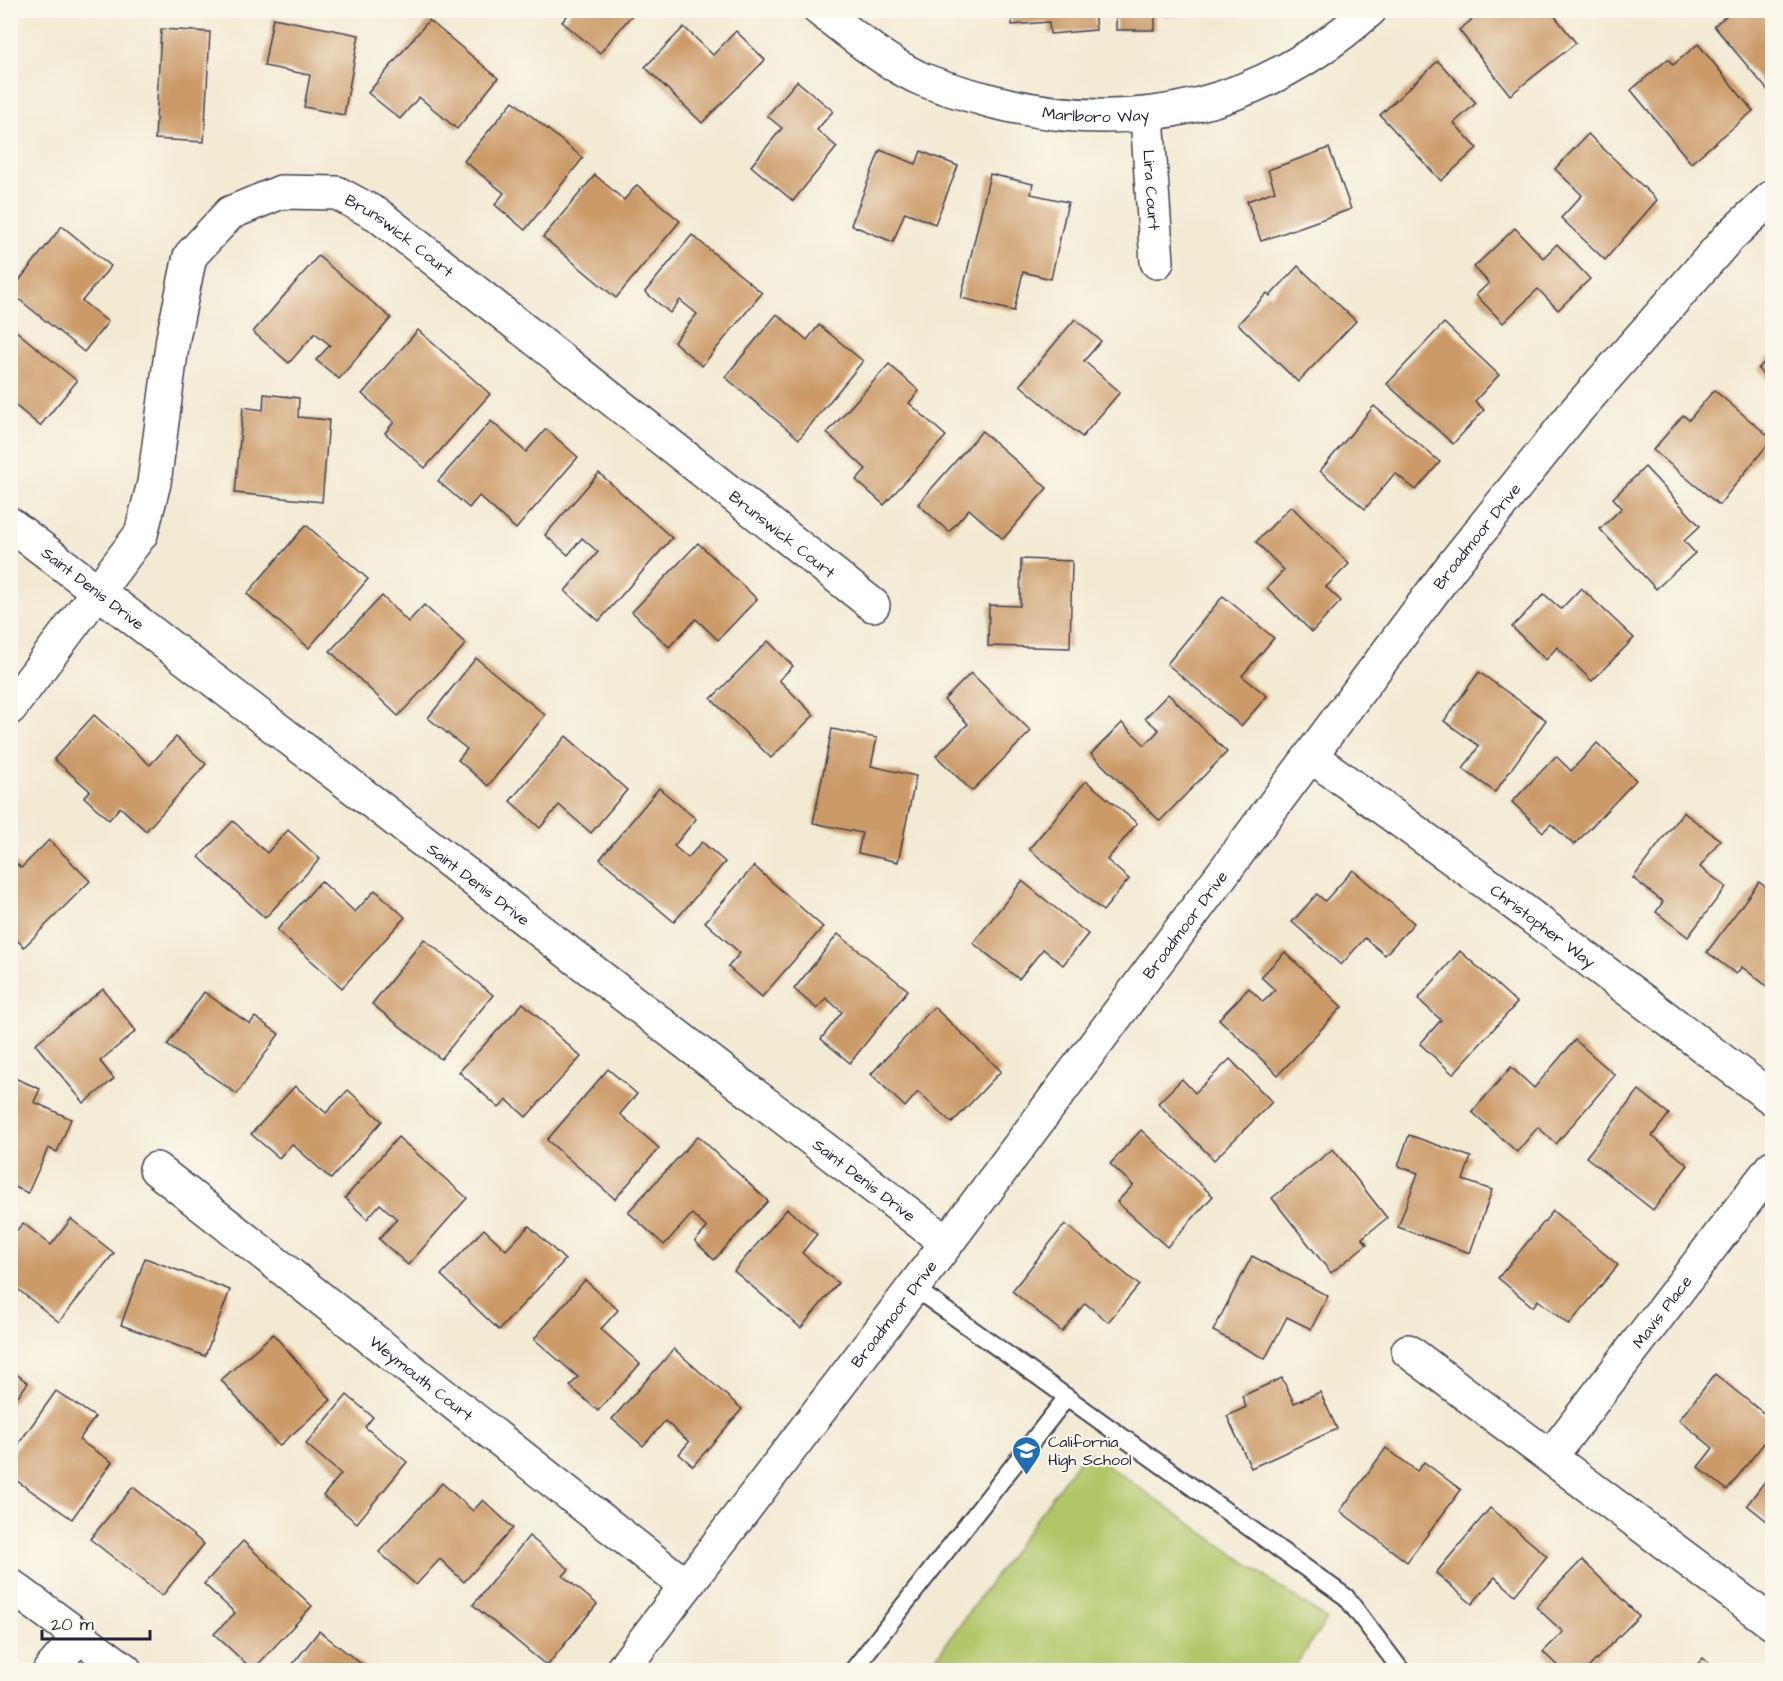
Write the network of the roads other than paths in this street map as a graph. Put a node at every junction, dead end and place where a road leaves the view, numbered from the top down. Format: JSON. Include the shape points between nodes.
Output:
{"nodes":[{"id":1,"x":820,"y":10,"type":"edge"},
{"id":2,"x":1366,"y":12,"type":"edge"},
{"id":3,"x":1147,"y":116,"type":"junction"},
{"id":4,"x":1773,"y":197,"type":"edge"},
{"id":5,"x":1157,"y":262,"type":"dead end"},
{"id":6,"x":10,"y":524,"type":"edge"},
{"id":7,"x":96,"y":591,"type":"junction"},
{"id":8,"x":873,"y":605,"type":"dead end"},
{"id":9,"x":10,"y":708,"type":"edge"},
{"id":10,"x":1312,"y":757,"type":"junction"},
{"id":11,"x":1773,"y":1098,"type":"edge"},
{"id":12,"x":1773,"y":1167,"type":"edge"},
{"id":13,"x":156,"y":1169,"type":"dead end"},
{"id":14,"x":947,"y":1243,"type":"junction"},
{"id":15,"x":914,"y":1287,"type":"junction"},
{"id":16,"x":1408,"y":1351,"type":"dead end"},
{"id":17,"x":1067,"y":1397,"type":"junction"},
{"id":18,"x":1551,"y":1456,"type":"junction"},
{"id":19,"x":10,"y":1585,"type":"edge"},
{"id":20,"x":686,"y":1586,"type":"junction"},
{"id":21,"x":1773,"y":1623,"type":"edge"},
{"id":22,"x":80,"y":1635,"type":"junction"},
{"id":23,"x":50,"y":1671,"type":"edge"},
{"id":24,"x":125,"y":1671,"type":"edge"},
{"id":25,"x":622,"y":1671,"type":"edge"},
{"id":26,"x":853,"y":1671,"type":"edge"},
{"id":27,"x":1401,"y":1671,"type":"edge"}],
"edges":[{"from":1,"to":3,"type":"street","name":"Marlboro Way","via":[[917,77],[970,95],[1064,114]]},
{"from":2,"to":3,"type":"street","name":"Marlboro Way","via":[[1317,52],[1275,77],[1222,99]]},
{"from":3,"to":5,"type":"street","name":"Lira Court"},
{"from":4,"to":10,"type":"street","name":"Broadmoor Drive","via":[[1728,238],[1576,411],[1452,566]]},
{"from":6,"to":7,"type":"street","name":"Saint Denis Drive"},
{"from":7,"to":8,"type":"street","name":"Brunswick Court","via":[[141,534],[154,483],[173,338],[190,256],[230,213],[281,192],[337,193],[378,215]]},
{"from":7,"to":9,"type":"street","name":"Brunswick Court"},
{"from":7,"to":14,"type":"street","name":"Saint Denis Drive"},
{"from":10,"to":11,"type":"street","name":"Christopher Way"},
{"from":10,"to":14,"type":"street","name":"Broadmoor Drive"},
{"from":12,"to":18,"type":"street","name":"Mavis Place"},
{"from":13,"to":20,"type":"street","name":"Weymouth Court"},
{"from":14,"to":15,"type":"street","name":"Broadmoor Drive"},
{"from":15,"to":17,"type":"lane"},
{"from":15,"to":20,"type":"street","name":"Broadmoor Drive"},
{"from":16,"to":18,"type":"street"},
{"from":17,"to":26,"type":"lane"},
{"from":17,"to":27,"type":"lane","via":[[1346,1597]]},
{"from":18,"to":21,"type":"street"},
{"from":19,"to":22,"type":"street"},
{"from":20,"to":25,"type":"street","name":"Broadmoor Drive"},
{"from":22,"to":23,"type":"street"},
{"from":22,"to":24,"type":"street"}]}
